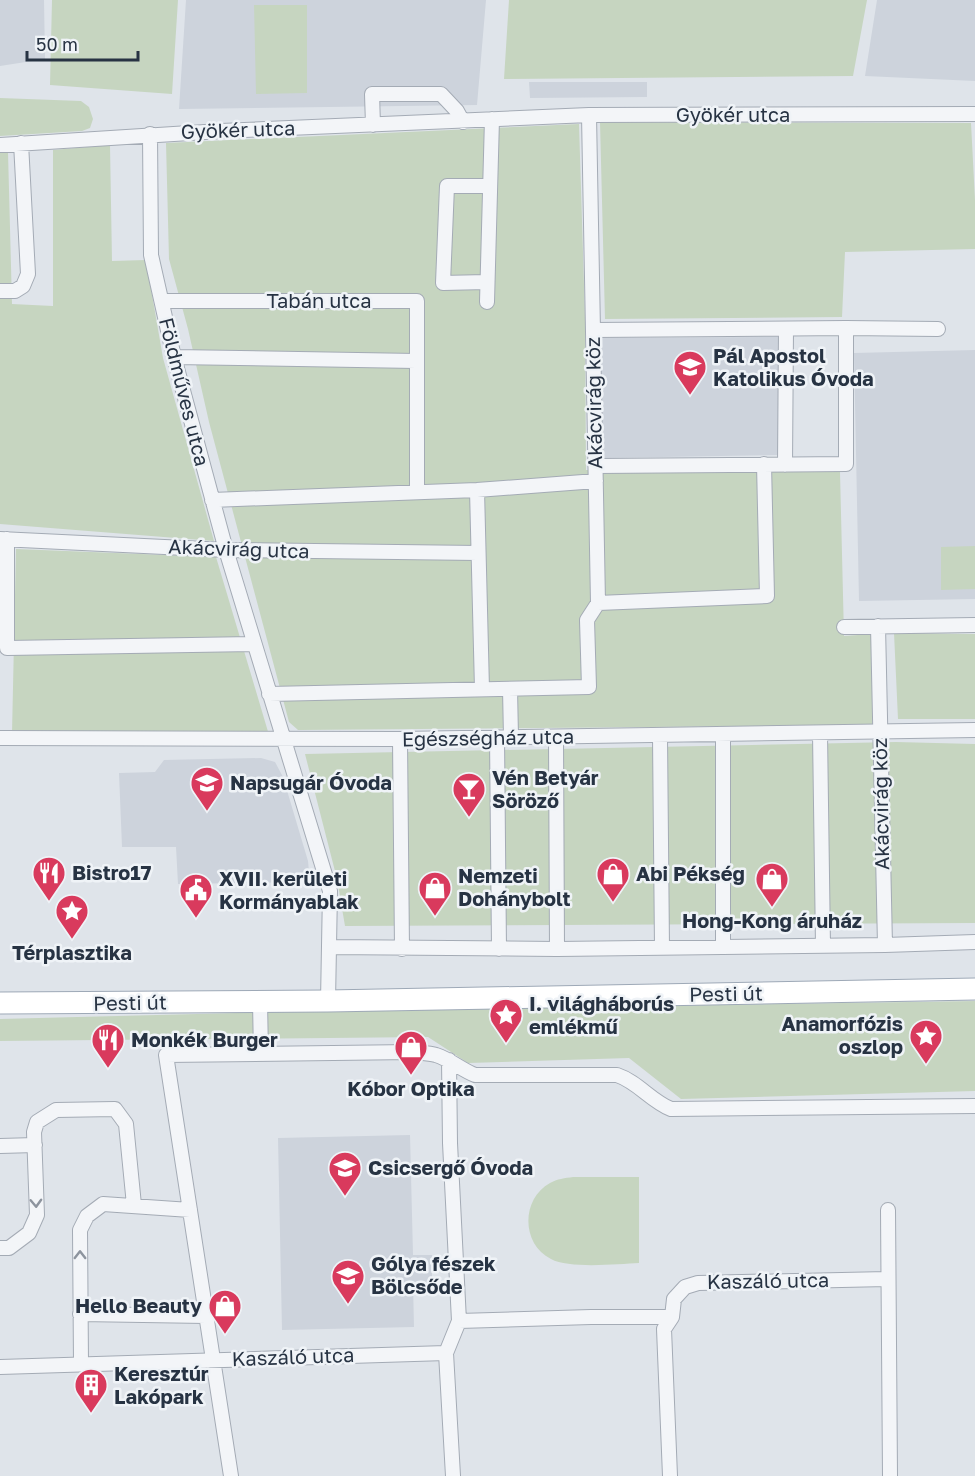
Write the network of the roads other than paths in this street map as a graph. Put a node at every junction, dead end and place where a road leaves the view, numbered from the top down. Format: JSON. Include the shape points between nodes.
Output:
{"nodes":[{"id":1,"x":975,"y":114,"type":"edge"},
{"id":2,"x":589,"y":115,"type":"junction"},
{"id":3,"x":492,"y":119,"type":"junction"},
{"id":4,"x":463,"y":122,"type":"junction"},
{"id":5,"x":373,"y":125,"type":"junction"},
{"id":6,"x":150,"y":134,"type":"junction"},
{"id":7,"x":21,"y":143,"type":"junction"},
{"id":8,"x":0,"y":145,"type":"edge"},
{"id":9,"x":489,"y":186,"type":"junction"},
{"id":10,"x":486,"y":282,"type":"junction"},
{"id":11,"x":0,"y":291,"type":"edge"},
{"id":12,"x":162,"y":301,"type":"junction"},
{"id":13,"x":487,"y":302,"type":"dead end"},
{"id":14,"x":846,"y":328,"type":"junction"},
{"id":15,"x":786,"y":329,"type":"junction"},
{"id":16,"x":938,"y":329,"type":"dead end"},
{"id":17,"x":593,"y":330,"type":"junction"},
{"id":18,"x":174,"y":357,"type":"junction"},
{"id":19,"x":416,"y":361,"type":"junction"},
{"id":20,"x":764,"y":464,"type":"junction"},
{"id":21,"x":785,"y":465,"type":"junction"},
{"id":22,"x":596,"y":466,"type":"junction"},
{"id":23,"x":596,"y":481,"type":"junction"},
{"id":24,"x":477,"y":490,"type":"junction"},
{"id":25,"x":417,"y":491,"type":"junction"},
{"id":26,"x":212,"y":500,"type":"junction"},
{"id":27,"x":4,"y":539,"type":"edge"},
{"id":28,"x":225,"y":550,"type":"junction"},
{"id":29,"x":478,"y":553,"type":"junction"},
{"id":30,"x":598,"y":603,"type":"junction"},
{"id":31,"x":975,"y":625,"type":"edge"},
{"id":32,"x":878,"y":626,"type":"junction"},
{"id":33,"x":844,"y":627,"type":"dead end"},
{"id":34,"x":253,"y":644,"type":"junction"},
{"id":35,"x":482,"y":689,"type":"junction"},
{"id":36,"x":510,"y":689,"type":"junction"},
{"id":37,"x":269,"y":694,"type":"junction"},
{"id":38,"x":975,"y":730,"type":"edge"},
{"id":39,"x":880,"y":732,"type":"junction"},
{"id":40,"x":820,"y":733,"type":"junction"},
{"id":41,"x":723,"y":735,"type":"junction"},
{"id":42,"x":556,"y":736,"type":"junction"},
{"id":43,"x":660,"y":736,"type":"junction"},
{"id":44,"x":504,"y":737,"type":"junction"},
{"id":45,"x":0,"y":738,"type":"edge"},
{"id":46,"x":284,"y":739,"type":"junction"},
{"id":47,"x":400,"y":739,"type":"junction"},
{"id":48,"x":975,"y":942,"type":"edge"},
{"id":49,"x":885,"y":945,"type":"junction"},
{"id":50,"x":823,"y":946,"type":"junction"},
{"id":51,"x":329,"y":947,"type":"junction"},
{"id":52,"x":723,"y":947,"type":"junction"},
{"id":53,"x":662,"y":948,"type":"junction"},
{"id":54,"x":402,"y":949,"type":"junction"},
{"id":55,"x":557,"y":949,"type":"junction"},
{"id":56,"x":499,"y":950,"type":"junction"},
{"id":57,"x":975,"y":989,"type":"edge"},
{"id":58,"x":328,"y":1001,"type":"junction"},
{"id":59,"x":260,"y":1002,"type":"junction"},
{"id":60,"x":0,"y":1003,"type":"edge"},
{"id":61,"x":261,"y":1053,"type":"junction"},
{"id":62,"x":449,"y":1060,"type":"junction"},
{"id":63,"x":975,"y":1106,"type":"edge"},
{"id":64,"x":35,"y":1145,"type":"junction"},
{"id":65,"x":0,"y":1146,"type":"edge"},
{"id":66,"x":134,"y":1205,"type":"junction"},
{"id":67,"x":190,"y":1210,"type":"junction"},
{"id":68,"x":888,"y":1210,"type":"dead end"},
{"id":69,"x":0,"y":1248,"type":"edge"},
{"id":70,"x":887,"y":1279,"type":"junction"},
{"id":71,"x":80,"y":1314,"type":"junction"},
{"id":72,"x":206,"y":1316,"type":"junction"},
{"id":73,"x":672,"y":1317,"type":"junction"},
{"id":74,"x":459,"y":1321,"type":"junction"},
{"id":75,"x":446,"y":1353,"type":"junction"},
{"id":76,"x":213,"y":1360,"type":"junction"},
{"id":77,"x":81,"y":1363,"type":"junction"},
{"id":78,"x":0,"y":1367,"type":"edge"},
{"id":79,"x":231,"y":1476,"type":"edge"},
{"id":80,"x":453,"y":1476,"type":"edge"},
{"id":81,"x":670,"y":1476,"type":"edge"},
{"id":82,"x":890,"y":1476,"type":"edge"}],
"edges":[{"from":1,"to":2,"type":"street","name":"Gyökér utca"},
{"from":2,"to":3,"type":"street","name":"Gyökér utca"},
{"from":2,"to":17,"type":"street","name":"Akácvirág köz"},
{"from":3,"to":4,"type":"street","name":"Gyökér utca"},
{"from":3,"to":9,"type":"street"},
{"from":4,"to":5,"type":"street","name":"Gyökér utca"},
{"from":4,"to":5,"type":"street","via":[[441,94],[372,94]]},
{"from":5,"to":6,"type":"street","name":"Gyökér utca"},
{"from":6,"to":7,"type":"street","name":"Gyökér utca"},
{"from":6,"to":12,"type":"street","name":"Földműves utca","via":[[151,255]]},
{"from":7,"to":8,"type":"street","name":"Gyökér utca"},
{"from":7,"to":11,"type":"street","via":[[28,274],[23,286],[15,291]]},
{"from":9,"to":10,"type":"street"},
{"from":9,"to":10,"type":"street","via":[[447,186],[443,283]]},
{"from":10,"to":13,"type":"street"},
{"from":12,"to":18,"type":"street","name":"Földműves utca"},
{"from":12,"to":19,"type":"street","name":"Tabán utca","via":[[417,302]]},
{"from":14,"to":15,"type":"street"},
{"from":14,"to":16,"type":"street"},
{"from":14,"to":21,"type":"street","via":[[846,464]]},
{"from":15,"to":17,"type":"street"},
{"from":15,"to":21,"type":"street"},
{"from":17,"to":22,"type":"street","name":"Akácvirág köz"},
{"from":18,"to":19,"type":"street"},
{"from":18,"to":26,"type":"street","name":"Földműves utca"},
{"from":19,"to":25,"type":"street","name":"Tabán utca"},
{"from":20,"to":21,"type":"street"},
{"from":20,"to":22,"type":"street"},
{"from":20,"to":30,"type":"street","via":[[767,596]]},
{"from":22,"to":23,"type":"street","name":"Akácvirág köz"},
{"from":23,"to":24,"type":"street"},
{"from":23,"to":30,"type":"street","name":"Akácvirág köz"},
{"from":24,"to":25,"type":"street"},
{"from":24,"to":29,"type":"street"},
{"from":25,"to":26,"type":"street"},
{"from":26,"to":28,"type":"street","name":"Földműves utca"},
{"from":27,"to":28,"type":"street","name":"Akácvirág utca"},
{"from":27,"to":34,"type":"street","via":[[7,648]]},
{"from":28,"to":29,"type":"street","name":"Akácvirág utca"},
{"from":28,"to":34,"type":"street","name":"Földműves utca"},
{"from":29,"to":35,"type":"street"},
{"from":30,"to":36,"type":"street","name":"Akácvirág köz","via":[[587,620],[589,687]]},
{"from":31,"to":32,"type":"street"},
{"from":32,"to":33,"type":"street"},
{"from":32,"to":39,"type":"street","name":"Akácvirág köz"},
{"from":34,"to":37,"type":"street","name":"Földműves utca"},
{"from":35,"to":36,"type":"street"},
{"from":35,"to":37,"type":"street"},
{"from":36,"to":44,"type":"street"},
{"from":37,"to":46,"type":"street","name":"Földműves utca"},
{"from":38,"to":39,"type":"street","name":"Egészségház utca"},
{"from":39,"to":40,"type":"street","name":"Egészségház utca"},
{"from":39,"to":49,"type":"street","name":"Akácvirág köz"},
{"from":40,"to":41,"type":"street","name":"Egészségház utca"},
{"from":40,"to":50,"type":"street"},
{"from":41,"to":43,"type":"street","name":"Egészségház utca"},
{"from":41,"to":52,"type":"street"},
{"from":42,"to":43,"type":"street","name":"Egészségház utca"},
{"from":42,"to":44,"type":"street","name":"Egészségház utca"},
{"from":42,"to":55,"type":"street"},
{"from":43,"to":53,"type":"street"},
{"from":44,"to":47,"type":"street","name":"Egészségház utca"},
{"from":44,"to":56,"type":"street"},
{"from":45,"to":46,"type":"street","name":"Egészségház utca"},
{"from":46,"to":47,"type":"street","name":"Egészségház utca"},
{"from":46,"to":51,"type":"street","name":"Földműves utca","via":[[330,891]]},
{"from":47,"to":54,"type":"street"},
{"from":48,"to":49,"type":"street"},
{"from":49,"to":50,"type":"street"},
{"from":50,"to":52,"type":"street"},
{"from":51,"to":54,"type":"street"},
{"from":51,"to":58,"type":"street","name":"Földműves utca"},
{"from":52,"to":53,"type":"street"},
{"from":53,"to":55,"type":"street"},
{"from":54,"to":56,"type":"street"},
{"from":55,"to":56,"type":"street"},
{"from":57,"to":58,"type":"main road","name":"Pesti út"},
{"from":58,"to":59,"type":"main road","name":"Pesti út"},
{"from":59,"to":60,"type":"main road","name":"Pesti út"},
{"from":59,"to":61,"type":"street"},
{"from":61,"to":62,"type":"street","via":[[412,1052]]},
{"from":61,"to":67,"type":"street","name":"Kaszáló utca","via":[[166,1055]]},
{"from":62,"to":63,"type":"street","via":[[476,1075],[617,1075],[628,1078],[660,1105],[671,1109]]},
{"from":62,"to":74,"type":"street"},
{"from":64,"to":65,"type":"street"},
{"from":64,"to":66,"type":"street","via":[[37,1122],[56,1110],[115,1109],[126,1125]]},
{"from":64,"to":69,"type":"street","one_way":true,"via":[[37,1215],[29,1233],[9,1248]]},
{"from":66,"to":67,"type":"street"},
{"from":71,"to":66,"type":"street","one_way":true,"via":[[80,1230],[87,1216],[103,1204]]},
{"from":67,"to":72,"type":"street","name":"Kaszáló utca"},
{"from":68,"to":70,"type":"street"},
{"from":70,"to":73,"type":"street","name":"Kaszáló utca","via":[[698,1282],[685,1287],[674,1299]]},
{"from":70,"to":82,"type":"street"},
{"from":71,"to":72,"type":"street"},
{"from":71,"to":77,"type":"street"},
{"from":72,"to":76,"type":"street","name":"Kaszáló utca"},
{"from":73,"to":74,"type":"street"},
{"from":73,"to":81,"type":"street","name":"Kaszáló utca","via":[[664,1329]]},
{"from":74,"to":75,"type":"street"},
{"from":75,"to":76,"type":"street","name":"Kaszáló utca"},
{"from":75,"to":80,"type":"street"},
{"from":76,"to":77,"type":"street","name":"Kaszáló utca"},
{"from":76,"to":79,"type":"street","name":"Kaszáló utca"},
{"from":77,"to":78,"type":"street","name":"Kaszáló utca"}]}
